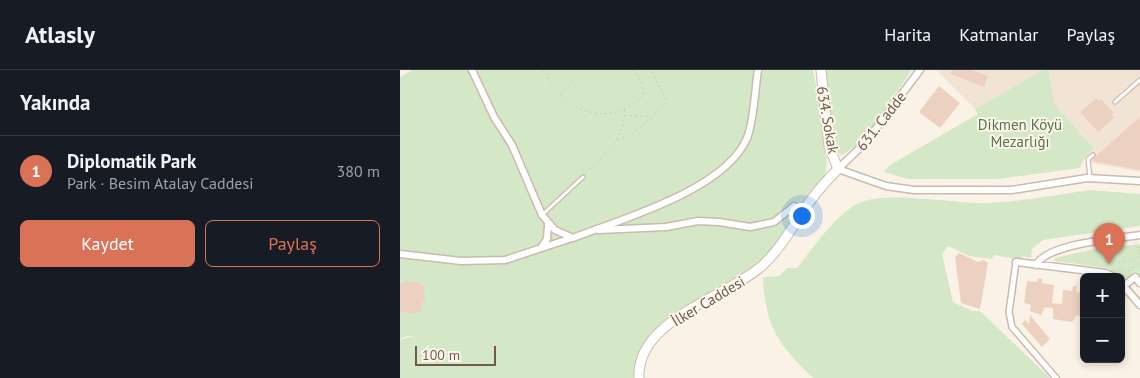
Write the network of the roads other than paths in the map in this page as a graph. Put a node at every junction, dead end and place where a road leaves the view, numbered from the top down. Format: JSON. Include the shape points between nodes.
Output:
{"nodes":[{"id":1,"x":472,"y":70,"type":"edge"},
{"id":2,"x":758,"y":70,"type":"edge"},
{"id":3,"x":821,"y":70,"type":"edge"},
{"id":4,"x":920,"y":70,"type":"edge"},
{"id":5,"x":1140,"y":80,"type":"edge"},
{"id":6,"x":1115,"y":102,"type":"dead end"},
{"id":7,"x":1093,"y":155,"type":"dead end"},
{"id":8,"x":838,"y":169,"type":"junction"},
{"id":9,"x":583,"y":177,"type":"road end"},
{"id":10,"x":1090,"y":178,"type":"junction"},
{"id":11,"x":1140,"y":181,"type":"edge"},
{"id":12,"x":803,"y":211,"type":"junction"},
{"id":13,"x":542,"y":215,"type":"junction"},
{"id":14,"x":548,"y":225,"type":"junction"},
{"id":15,"x":1137,"y":236,"type":"edge"},
{"id":16,"x":573,"y":238,"type":"junction"},
{"id":17,"x":542,"y":248,"type":"junction"},
{"id":18,"x":400,"y":254,"type":"edge"},
{"id":19,"x":1016,"y":262,"type":"joint"},
{"id":20,"x":1036,"y":265,"type":"junction"},
{"id":21,"x":1106,"y":273,"type":"edge"},
{"id":22,"x":1140,"y":283,"type":"edge"},
{"id":23,"x":1125,"y":284,"type":"edge"},
{"id":24,"x":1125,"y":287,"type":"edge"},
{"id":25,"x":1140,"y":305,"type":"edge"},
{"id":26,"x":639,"y":378,"type":"edge"},
{"id":27,"x":1056,"y":378,"type":"edge"}],
"edges":[{"from":1,"to":13,"type":"street","via":[[512,145]]},
{"from":2,"to":16,"type":"street","via":[[748,136],[740,153],[722,170],[675,198]]},
{"from":3,"to":8,"type":"main road","name":"634. Sokak","via":[[830,146]]},
{"from":4,"to":8,"type":"street","name":"631. Cadde","via":[[865,142]]},
{"from":5,"to":6,"type":"lane"},
{"from":7,"to":10,"type":"lane","via":[[1088,159]]},
{"from":8,"to":10,"type":"street","via":[[886,186],[914,190],[1012,190]]},
{"from":8,"to":12,"type":"main road","name":"İlker Caddesi"},
{"from":9,"to":13,"type":"lane"},
{"from":10,"to":11,"type":"street"},
{"from":12,"to":16,"type":"street","via":[[794,206],[774,222],[750,227],[698,221],[666,227],[603,230]]},
{"from":12,"to":26,"type":"main road","name":"İlker Caddesi","via":[[762,266],[682,314],[665,328],[643,356]]},
{"from":13,"to":14,"type":"street"},
{"from":14,"to":16,"type":"street"},
{"from":14,"to":17,"type":"street","via":[[547,239]]},
{"from":15,"to":20,"type":"street","via":[[1067,248],[1043,256]]},
{"from":16,"to":17,"type":"street"},
{"from":17,"to":18,"type":"street","via":[[505,260],[485,261]]},
{"from":19,"to":20,"type":"street"},
{"from":19,"to":27,"type":"street","via":[[1009,312],[1012,327]]},
{"from":20,"to":21,"type":"street"},
{"from":22,"to":23,"type":"street","via":[[1135,278]]},
{"from":24,"to":25,"type":"street"}]}
